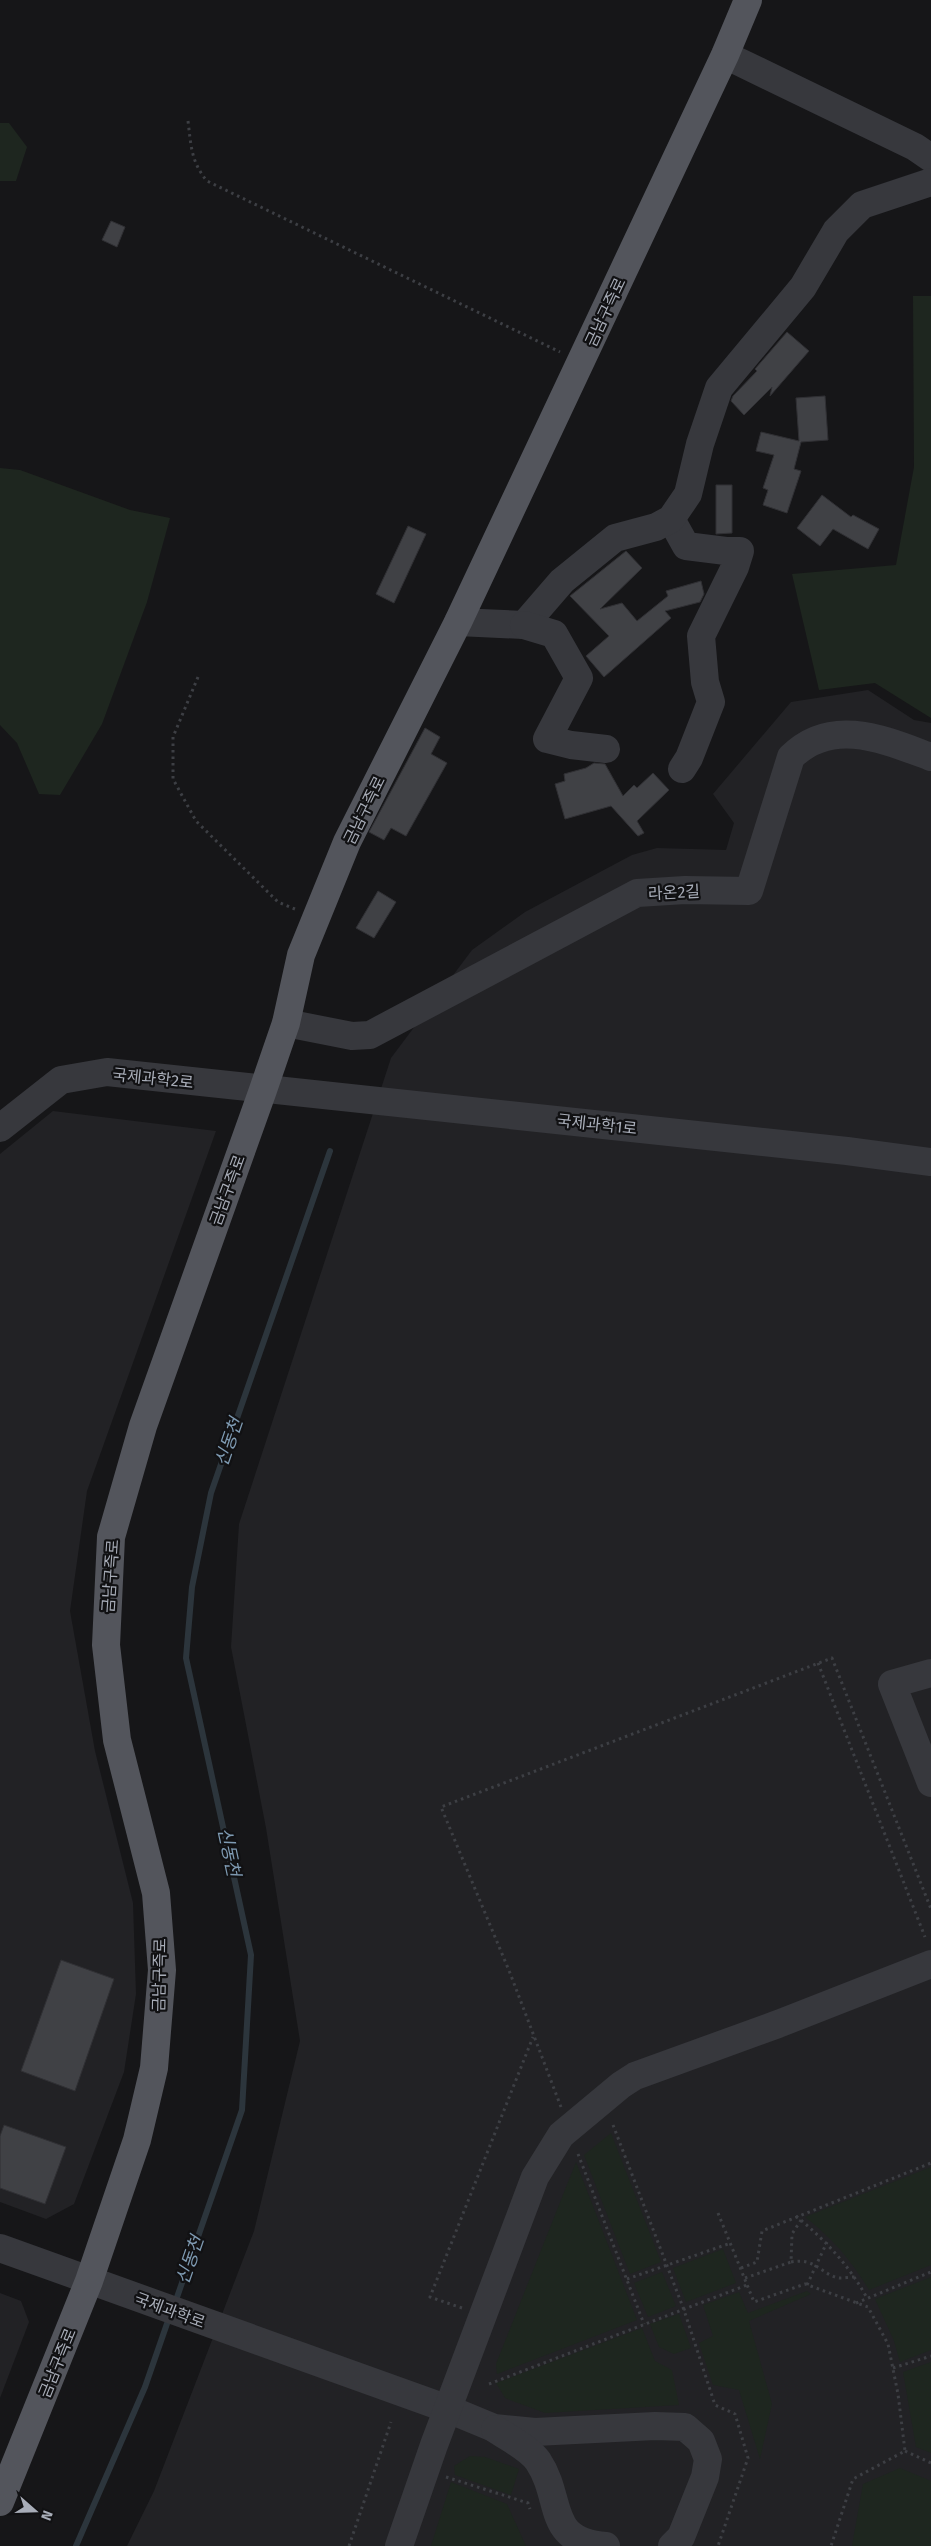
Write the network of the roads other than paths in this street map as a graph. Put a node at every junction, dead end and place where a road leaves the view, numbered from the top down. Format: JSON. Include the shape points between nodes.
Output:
{"nodes":[{"id":1,"x":748,"y":0,"type":"edge"},
{"id":2,"x":726,"y":55,"type":"junction"},
{"id":3,"x":931,"y":158,"type":"edge"},
{"id":4,"x":931,"y":182,"type":"edge"},
{"id":5,"x":671,"y":519,"type":"junction"},
{"id":6,"x":458,"y":622,"type":"junction"},
{"id":7,"x":524,"y":625,"type":"junction"},
{"id":8,"x":606,"y":749,"type":"dead end"},
{"id":9,"x":931,"y":757,"type":"edge"},
{"id":10,"x":682,"y":769,"type":"dead end"},
{"id":11,"x":286,"y":1023,"type":"junction"},
{"id":12,"x":263,"y":1090,"type":"junction"},
{"id":13,"x":0,"y":1128,"type":"edge"},
{"id":14,"x":931,"y":1162,"type":"edge"},
{"id":15,"x":931,"y":1672,"type":"edge"},
{"id":16,"x":931,"y":1783,"type":"edge"},
{"id":17,"x":931,"y":1964,"type":"edge"},
{"id":18,"x":0,"y":2248,"type":"edge"},
{"id":19,"x":89,"y":2281,"type":"junction"},
{"id":20,"x":448,"y":2409,"type":"junction"},
{"id":21,"x":494,"y":2428,"type":"junction"},
{"id":22,"x":0,"y":2502,"type":"edge"},
{"id":23,"x":399,"y":2546,"type":"edge"},
{"id":24,"x":606,"y":2546,"type":"edge"},
{"id":25,"x":672,"y":2546,"type":"edge"}],
"edges":[{"from":1,"to":2,"type":"main road","name":"금남구즉로"},
{"from":2,"to":3,"type":"street","via":[[899,139]]},
{"from":2,"to":6,"type":"main road","name":"금남구즉로"},
{"from":4,"to":5,"type":"street","via":[[862,205],[836,231],[803,287],[719,388],[700,444],[688,494]]},
{"from":5,"to":7,"type":"street","via":[[656,527],[615,538],[562,580]]},
{"from":5,"to":10,"type":"street","via":[[686,546],[740,551],[701,636],[705,682],[711,702]]},
{"from":6,"to":7,"type":"street"},
{"from":6,"to":11,"type":"main road","name":"금남구즉로","via":[[347,842],[301,955]]},
{"from":7,"to":8,"type":"street","via":[[554,634],[579,678],[547,739]]},
{"from":9,"to":11,"type":"street","name":"라온2길","via":[[866,734],[818,737],[791,757],[748,890],[637,893],[370,1035],[352,1036]]},
{"from":11,"to":12,"type":"main road","name":"금남구즉로"},
{"from":12,"to":13,"type":"street","name":"국제과학2로","via":[[107,1072],[61,1080]]},
{"from":12,"to":14,"type":"street","name":"국제과학1로","via":[[847,1150]]},
{"from":12,"to":19,"type":"main road","name":"금남구즉로","via":[[152,1398],[111,1537],[106,1645],[117,1740],[156,1893],[162,1970],[154,2068],[137,2140]]},
{"from":15,"to":16,"type":"street","via":[[892,1684]]},
{"from":17,"to":20,"type":"street","via":[[635,2076],[561,2135],[535,2177]]},
{"from":18,"to":19,"type":"street","name":"국제과학로"},
{"from":19,"to":20,"type":"street","name":"국제과학로"},
{"from":19,"to":22,"type":"main road","name":"금남구즉로"},
{"from":20,"to":21,"type":"street","name":"국제과학로"},
{"from":20,"to":23,"type":"street"},
{"from":21,"to":24,"type":"street","via":[[537,2460],[549,2481],[560,2522],[572,2537],[592,2545]]},
{"from":21,"to":25,"type":"street","via":[[535,2432],[685,2427],[701,2440],[708,2459],[705,2477],[681,2537]]}]}
